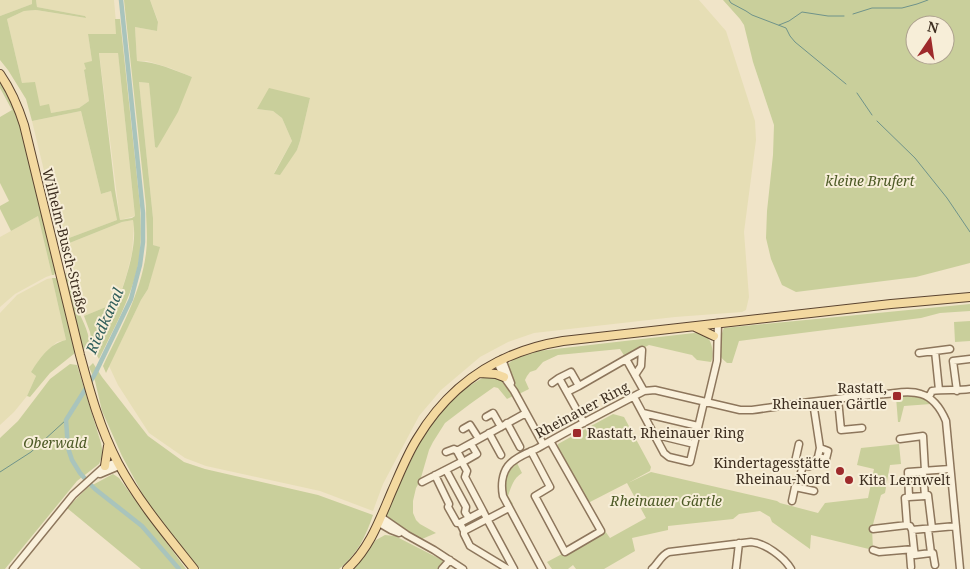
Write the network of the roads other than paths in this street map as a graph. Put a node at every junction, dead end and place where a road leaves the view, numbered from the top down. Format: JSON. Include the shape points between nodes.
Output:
{"nodes":[{"id":1,"x":0,"y":74,"type":"edge"},
{"id":2,"x":970,"y":297,"type":"edge"},
{"id":3,"x":716,"y":324,"type":"junction"},
{"id":4,"x":693,"y":326,"type":"junction"},
{"id":5,"x":714,"y":336,"type":"junction"},
{"id":6,"x":950,"y":349,"type":"dead end"},
{"id":7,"x":935,"y":351,"type":"junction"},
{"id":8,"x":717,"y":352,"type":"junction"},
{"id":9,"x":919,"y":353,"type":"dead end"},
{"id":10,"x":626,"y":359,"type":"junction"},
{"id":11,"x":970,"y":359,"type":"edge"},
{"id":12,"x":499,"y":361,"type":"junction"},
{"id":13,"x":477,"y":374,"type":"junction"},
{"id":14,"x":635,"y":375,"type":"junction"},
{"id":15,"x":504,"y":377,"type":"junction"},
{"id":16,"x":559,"y":378,"type":"junction"},
{"id":17,"x":552,"y":382,"type":"dead end"},
{"id":18,"x":579,"y":386,"type":"junction"},
{"id":19,"x":970,"y":389,"type":"edge"},
{"id":20,"x":939,"y":390,"type":"junction"},
{"id":21,"x":644,"y":391,"type":"junction"},
{"id":22,"x":957,"y":391,"type":"junction"},
{"id":23,"x":514,"y":392,"type":"junction"},
{"id":24,"x":567,"y":392,"type":"junction"},
{"id":25,"x":634,"y":396,"type":"junction"},
{"id":26,"x":928,"y":397,"type":"junction"},
{"id":27,"x":838,"y":399,"type":"junction"},
{"id":28,"x":706,"y":402,"type":"junction"},
{"id":29,"x":813,"y":402,"type":"junction"},
{"id":30,"x":526,"y":413,"type":"junction"},
{"id":31,"x":643,"y":413,"type":"junction"},
{"id":32,"x":486,"y":417,"type":"dead end"},
{"id":33,"x":584,"y":423,"type":"junction"},
{"id":34,"x":504,"y":425,"type":"junction"},
{"id":35,"x":698,"y":426,"type":"junction"},
{"id":36,"x":862,"y":428,"type":"dead end"},
{"id":37,"x":463,"y":429,"type":"dead end"},
{"id":38,"x":489,"y":433,"type":"junction"},
{"id":39,"x":653,"y":434,"type":"junction"},
{"id":40,"x":900,"y":438,"type":"dead end"},
{"id":41,"x":479,"y":439,"type":"junction"},
{"id":42,"x":550,"y":441,"type":"junction"},
{"id":43,"x":108,"y":444,"type":"junction"},
{"id":44,"x":471,"y":444,"type":"junction"},
{"id":45,"x":544,"y":444,"type":"junction"},
{"id":46,"x":694,"y":444,"type":"junction"},
{"id":47,"x":799,"y":444,"type":"dead end"},
{"id":48,"x":520,"y":447,"type":"dead end"},
{"id":49,"x":457,"y":451,"type":"junction"},
{"id":50,"x":446,"y":452,"type":"dead end"},
{"id":51,"x":530,"y":452,"type":"junction"},
{"id":52,"x":501,"y":455,"type":"dead end"},
{"id":53,"x":463,"y":461,"type":"junction"},
{"id":54,"x":118,"y":464,"type":"junction"},
{"id":55,"x":803,"y":465,"type":"junction"},
{"id":56,"x":106,"y":466,"type":"junction"},
{"id":57,"x":950,"y":469,"type":"junction"},
{"id":58,"x":446,"y":470,"type":"junction"},
{"id":59,"x":924,"y":471,"type":"junction"},
{"id":60,"x":435,"y":475,"type":"junction"},
{"id":61,"x":94,"y":476,"type":"junction"},
{"id":62,"x":422,"y":482,"type":"dead end"},
{"id":63,"x":795,"y":487,"type":"junction"},
{"id":64,"x":814,"y":491,"type":"dead end"},
{"id":65,"x":925,"y":496,"type":"junction"},
{"id":66,"x":909,"y":497,"type":"junction"},
{"id":67,"x":792,"y":501,"type":"dead end"},
{"id":68,"x":509,"y":508,"type":"junction"},
{"id":69,"x":483,"y":511,"type":"junction"},
{"id":70,"x":469,"y":518,"type":"junction"},
{"id":71,"x":488,"y":519,"type":"junction"},
{"id":72,"x":380,"y":520,"type":"junction"},
{"id":73,"x":460,"y":523,"type":"junction"},
{"id":74,"x":956,"y":526,"type":"junction"},
{"id":75,"x":910,"y":527,"type":"junction"},
{"id":76,"x":930,"y":528,"type":"junction"},
{"id":77,"x":873,"y":529,"type":"dead end"},
{"id":78,"x":464,"y":531,"type":"junction"},
{"id":79,"x":739,"y":543,"type":"junction"},
{"id":80,"x":914,"y":549,"type":"junction"},
{"id":81,"x":873,"y":550,"type":"dead end"},
{"id":82,"x":931,"y":553,"type":"junction"},
{"id":83,"x":450,"y":560,"type":"junction"},
{"id":84,"x":935,"y":565,"type":"dead end"},
{"id":85,"x":911,"y":567,"type":"dead end"},
{"id":86,"x":13,"y":569,"type":"edge"},
{"id":87,"x":194,"y":569,"type":"edge"},
{"id":88,"x":347,"y":569,"type":"edge"},
{"id":89,"x":442,"y":569,"type":"edge"},
{"id":90,"x":463,"y":569,"type":"edge"},
{"id":91,"x":508,"y":569,"type":"edge"},
{"id":92,"x":514,"y":569,"type":"edge"},
{"id":93,"x":542,"y":569,"type":"edge"},
{"id":94,"x":652,"y":569,"type":"edge"},
{"id":95,"x":736,"y":569,"type":"edge"},
{"id":96,"x":791,"y":569,"type":"edge"},
{"id":97,"x":960,"y":569,"type":"edge"}],
"edges":[{"from":1,"to":43,"type":"main road","name":"Wilhelm-Busch-Straße","via":[[15,98],[24,125],[86,376]]},
{"from":2,"to":3,"type":"main road"},
{"from":3,"to":4,"type":"main road"},
{"from":3,"to":5,"type":"street"},
{"from":3,"to":8,"type":"street"},
{"from":4,"to":5,"type":"main road"},
{"from":4,"to":12,"type":"main road","via":[[549,343],[522,350]]},
{"from":5,"to":8,"type":"street"},
{"from":6,"to":7,"type":"street"},
{"from":7,"to":9,"type":"street"},
{"from":7,"to":20,"type":"street"},
{"from":8,"to":28,"type":"street"},
{"from":10,"to":14,"type":"street"},
{"from":10,"to":14,"type":"street","via":[[642,350],[641,366]]},
{"from":10,"to":18,"type":"street"},
{"from":11,"to":22,"type":"street","via":[[953,361]]},
{"from":12,"to":13,"type":"main road"},
{"from":12,"to":15,"type":"street"},
{"from":12,"to":23,"type":"street"},
{"from":13,"to":15,"type":"main road"},
{"from":13,"to":72,"type":"main road","via":[[435,412],[421,433]]},
{"from":14,"to":21,"type":"street"},
{"from":15,"to":23,"type":"street"},
{"from":16,"to":17,"type":"street"},
{"from":16,"to":18,"type":"street","via":[[571,372]]},
{"from":16,"to":24,"type":"street"},
{"from":18,"to":24,"type":"street"},
{"from":19,"to":22,"type":"street"},
{"from":20,"to":22,"type":"street"},
{"from":20,"to":26,"type":"street","via":[[932,391]]},
{"from":21,"to":25,"type":"street","name":"Rheinauer Ring"},
{"from":21,"to":28,"type":"street","name":"Rheinauer Ring","via":[[655,390]]},
{"from":23,"to":30,"type":"street"},
{"from":24,"to":33,"type":"street"},
{"from":25,"to":31,"type":"street"},
{"from":25,"to":33,"type":"street","name":"Rheinauer Ring"},
{"from":26,"to":27,"type":"street","name":"Rheinauer Ring","via":[[911,392]]},
{"from":26,"to":57,"type":"street","via":[[937,405],[946,422]]},
{"from":27,"to":29,"type":"street","name":"Rheinauer Ring"},
{"from":27,"to":36,"type":"street","via":[[841,430]]},
{"from":28,"to":29,"type":"street","name":"Rheinauer Ring","via":[[752,410]]},
{"from":28,"to":35,"type":"street"},
{"from":29,"to":55,"type":"street","via":[[820,448],[813,466]]},
{"from":30,"to":34,"type":"street"},
{"from":30,"to":45,"type":"street"},
{"from":31,"to":35,"type":"street"},
{"from":31,"to":39,"type":"street"},
{"from":32,"to":34,"type":"street","via":[[493,413]]},
{"from":33,"to":42,"type":"street","name":"Rheinauer Ring"},
{"from":34,"to":38,"type":"street"},
{"from":34,"to":48,"type":"street"},
{"from":35,"to":46,"type":"street"},
{"from":37,"to":41,"type":"street","via":[[470,425]]},
{"from":38,"to":41,"type":"street"},
{"from":38,"to":52,"type":"street"},
{"from":39,"to":46,"type":"street"},
{"from":39,"to":46,"type":"street","via":[[669,457],[690,462]]},
{"from":40,"to":59,"type":"street","via":[[923,436]]},
{"from":41,"to":44,"type":"street"},
{"from":42,"to":45,"type":"street","name":"Rheinauer Ring"},
{"from":42,"to":51,"type":"street","via":[[601,531],[565,552],[535,496],[550,487]]},
{"from":43,"to":54,"type":"main road","name":"Wilhelm-Busch-Straße"},
{"from":43,"to":56,"type":"main road"},
{"from":44,"to":49,"type":"street"},
{"from":44,"to":53,"type":"street","via":[[476,454]]},
{"from":45,"to":51,"type":"street","name":"Rheinauer Ring"},
{"from":47,"to":55,"type":"street","via":[[796,462]]},
{"from":49,"to":50,"type":"street","via":[[454,448]]},
{"from":49,"to":53,"type":"street"},
{"from":51,"to":68,"type":"street","name":"Rheinauer Ring","via":[[511,463],[503,477],[502,496]]},
{"from":53,"to":58,"type":"street"},
{"from":53,"to":69,"type":"street","via":[[467,471],[465,477]]},
{"from":54,"to":56,"type":"street"},
{"from":54,"to":61,"type":"street"},
{"from":54,"to":87,"type":"main road","name":"Wilhelm-Busch-Straße","via":[[145,507]]},
{"from":55,"to":63,"type":"street"},
{"from":56,"to":61,"type":"street"},
{"from":57,"to":59,"type":"street"},
{"from":57,"to":74,"type":"street"},
{"from":58,"to":60,"type":"street"},
{"from":58,"to":70,"type":"street"},
{"from":59,"to":65,"type":"street"},
{"from":59,"to":66,"type":"street","via":[[908,472]]},
{"from":60,"to":62,"type":"street"},
{"from":60,"to":73,"type":"street","via":[[448,507]]},
{"from":61,"to":86,"type":"street","via":[[72,495]]},
{"from":63,"to":64,"type":"street"},
{"from":63,"to":67,"type":"street"},
{"from":65,"to":66,"type":"street"},
{"from":65,"to":76,"type":"street","via":[[928,495]]},
{"from":66,"to":75,"type":"street","via":[[905,498]]},
{"from":68,"to":71,"type":"street"},
{"from":68,"to":93,"type":"street","name":"Rheinauer Ring"},
{"from":69,"to":70,"type":"street"},
{"from":69,"to":71,"type":"street"},
{"from":70,"to":73,"type":"street"},
{"from":71,"to":78,"type":"street"},
{"from":71,"to":92,"type":"street"},
{"from":72,"to":83,"type":"street"},
{"from":72,"to":88,"type":"main road","via":[[367,546]]},
{"from":73,"to":78,"type":"street"},
{"from":74,"to":76,"type":"street"},
{"from":74,"to":97,"type":"street"},
{"from":75,"to":76,"type":"street"},
{"from":75,"to":77,"type":"street"},
{"from":75,"to":80,"type":"street"},
{"from":76,"to":82,"type":"street"},
{"from":78,"to":91,"type":"street","via":[[470,546]]},
{"from":79,"to":94,"type":"street","via":[[668,552]]},
{"from":79,"to":95,"type":"street"},
{"from":79,"to":96,"type":"street","via":[[764,546]]},
{"from":80,"to":81,"type":"street"},
{"from":80,"to":82,"type":"street","via":[[915,555]]},
{"from":80,"to":85,"type":"street","via":[[910,554]]},
{"from":82,"to":84,"type":"street","via":[[934,553]]},
{"from":83,"to":89,"type":"street"},
{"from":83,"to":90,"type":"street"}]}
